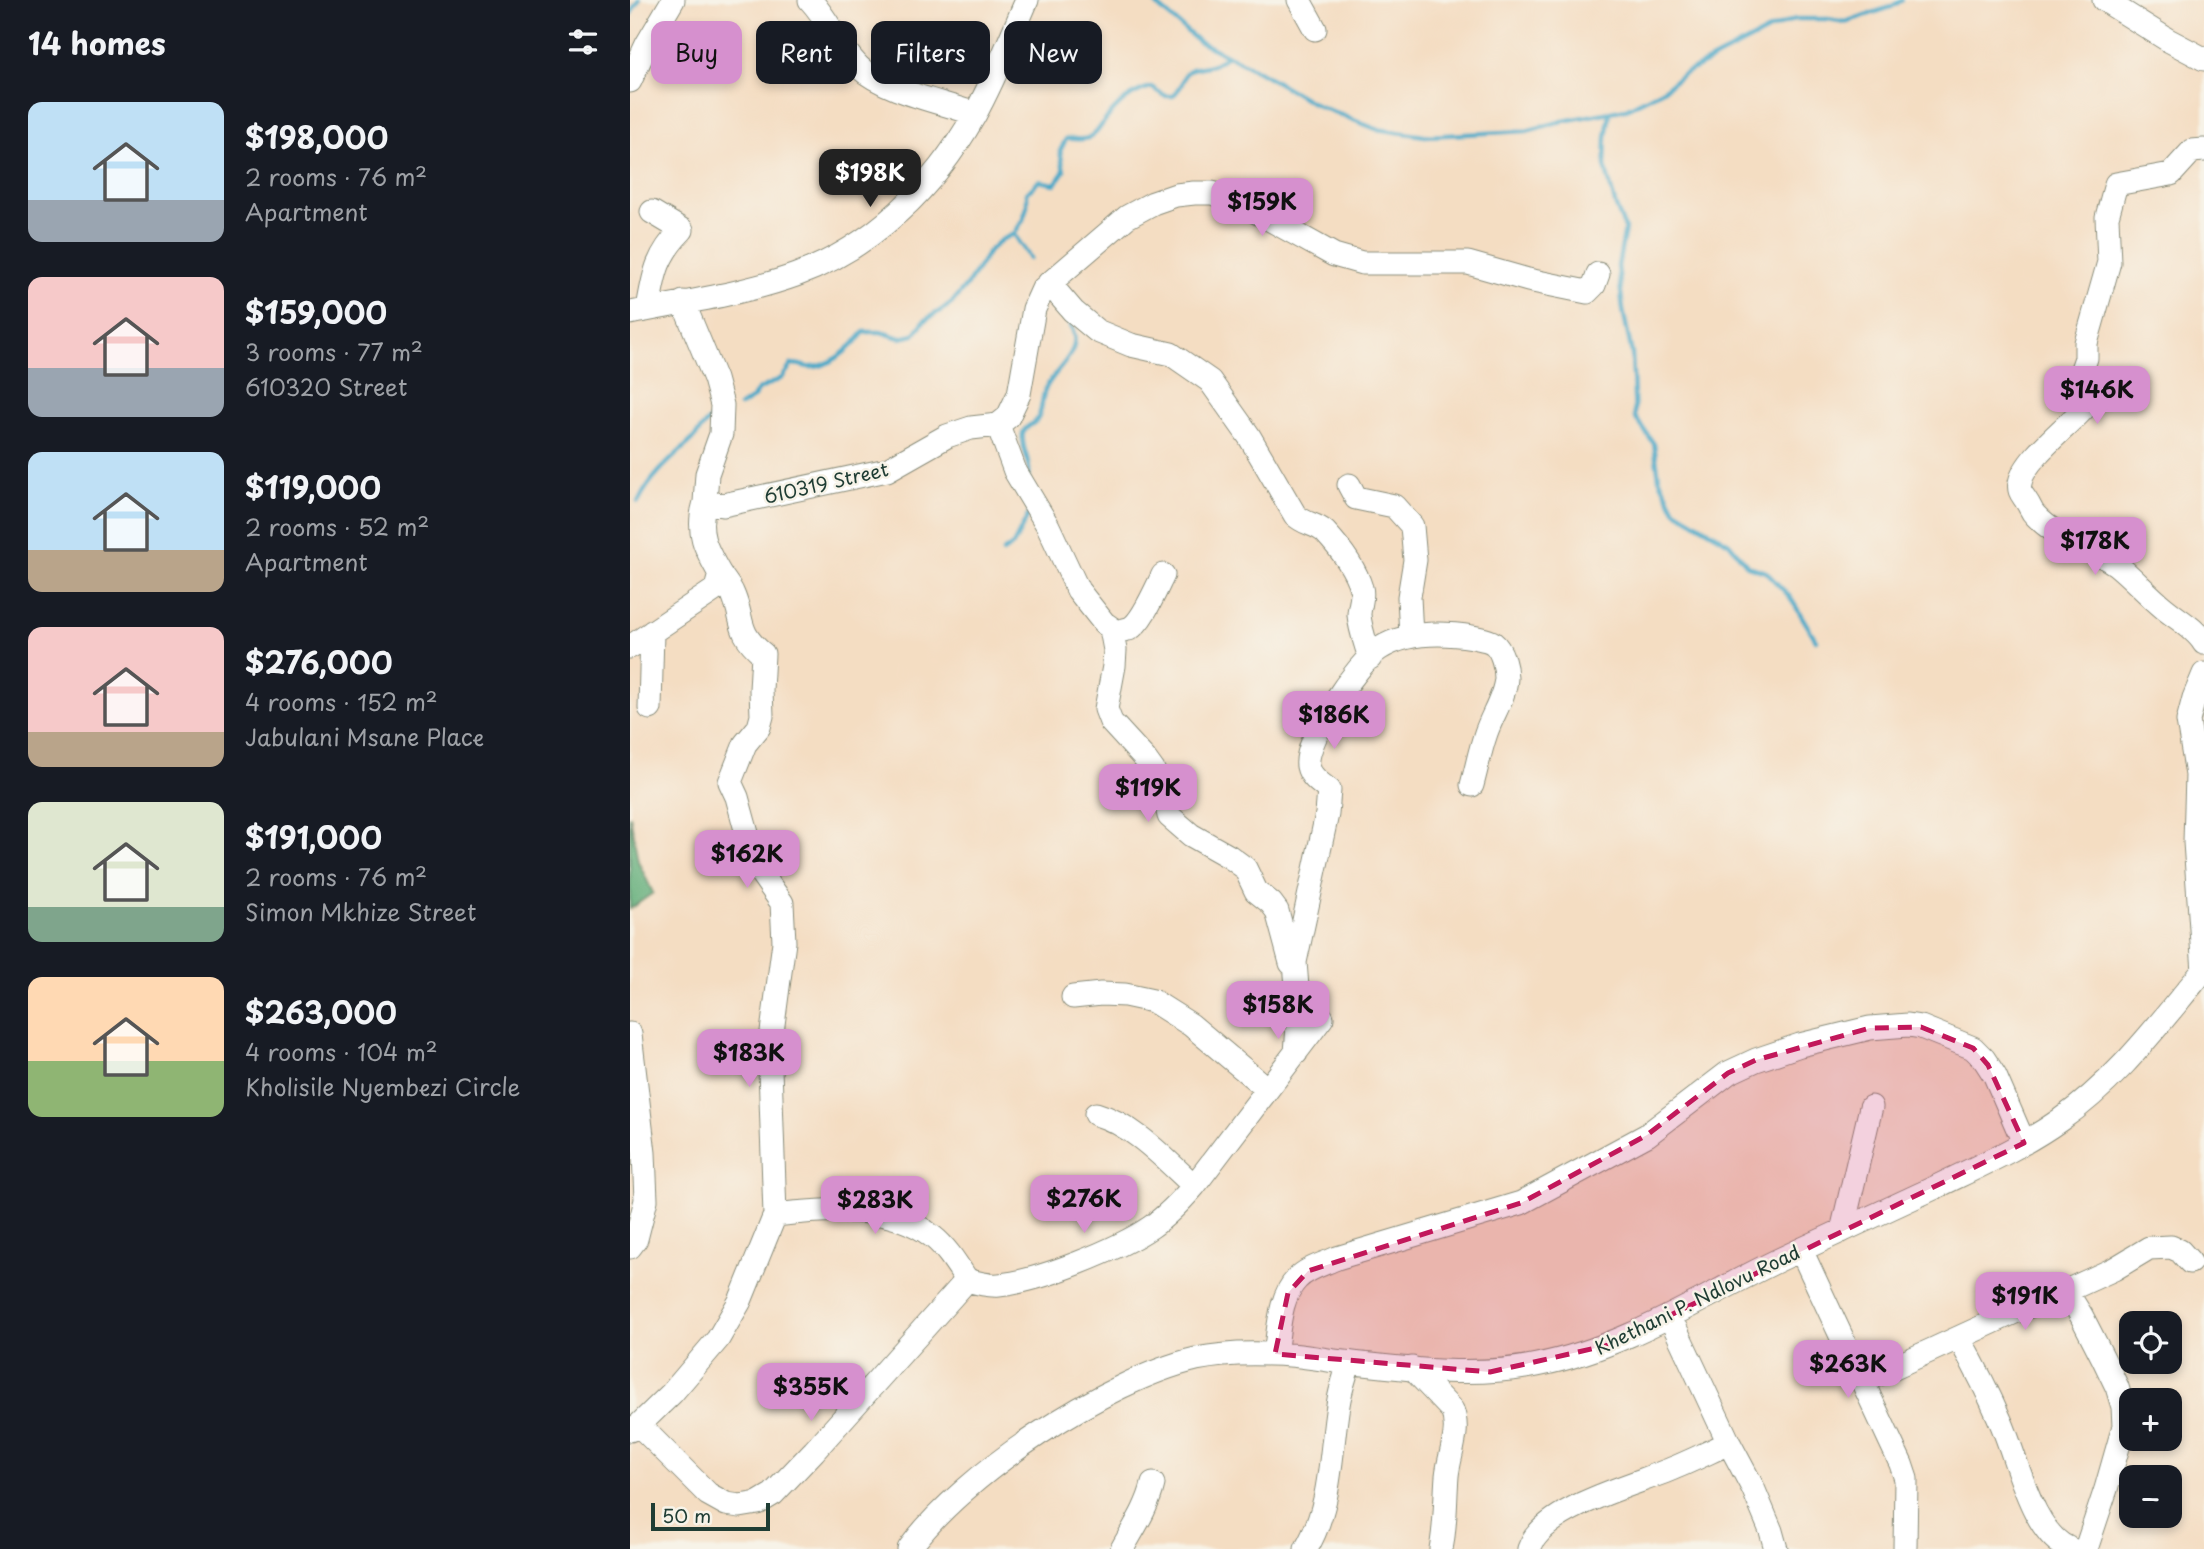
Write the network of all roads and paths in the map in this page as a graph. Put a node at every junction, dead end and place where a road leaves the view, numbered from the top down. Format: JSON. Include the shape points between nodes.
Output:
{"nodes":[{"id":1,"x":673,"y":0,"type":"edge"},
{"id":2,"x":810,"y":0,"type":"edge"},
{"id":3,"x":1027,"y":0,"type":"edge"},
{"id":4,"x":1299,"y":0,"type":"edge"},
{"id":5,"x":2104,"y":0,"type":"edge"},
{"id":6,"x":1315,"y":29,"type":"dead end"},
{"id":7,"x":2204,"y":59,"type":"edge"},
{"id":8,"x":630,"y":81,"type":"edge"},
{"id":9,"x":975,"y":114,"type":"junction"},
{"id":10,"x":2204,"y":149,"type":"edge"},
{"id":11,"x":652,"y":212,"type":"dead end"},
{"id":12,"x":1598,"y":274,"type":"dead end"},
{"id":13,"x":1049,"y":283,"type":"junction"},
{"id":14,"x":683,"y":302,"type":"junction"},
{"id":15,"x":639,"y":311,"type":"edge"},
{"id":16,"x":998,"y":425,"type":"junction"},
{"id":17,"x":1349,"y":485,"type":"dead end"},
{"id":18,"x":705,"y":502,"type":"junction"},
{"id":19,"x":720,"y":574,"type":"junction"},
{"id":20,"x":1164,"y":575,"type":"dead end"},
{"id":21,"x":1111,"y":629,"type":"junction"},
{"id":22,"x":652,"y":632,"type":"junction"},
{"id":23,"x":1411,"y":636,"type":"junction"},
{"id":24,"x":2204,"y":643,"type":"edge"},
{"id":25,"x":630,"y":647,"type":"edge"},
{"id":26,"x":1370,"y":658,"type":"junction"},
{"id":27,"x":2204,"y":674,"type":"edge"},
{"id":28,"x":650,"y":708,"type":"dead end"},
{"id":29,"x":1472,"y":785,"type":"dead end"},
{"id":30,"x":2204,"y":971,"type":"edge"},
{"id":31,"x":1294,"y":975,"type":"junction"},
{"id":32,"x":1073,"y":996,"type":"dead end"},
{"id":33,"x":1322,"y":1018,"type":"dead end"},
{"id":34,"x":630,"y":1034,"type":"edge"},
{"id":35,"x":1296,"y":1053,"type":"junction"},
{"id":36,"x":1267,"y":1089,"type":"junction"},
{"id":37,"x":1871,"y":1107,"type":"dead end"},
{"id":38,"x":1096,"y":1114,"type":"dead end"},
{"id":39,"x":2024,"y":1143,"type":"junction"},
{"id":40,"x":1194,"y":1185,"type":"junction"},
{"id":41,"x":775,"y":1215,"type":"junction"},
{"id":42,"x":1842,"y":1231,"type":"junction"},
{"id":43,"x":630,"y":1247,"type":"edge"},
{"id":44,"x":1801,"y":1250,"type":"junction"},
{"id":45,"x":2190,"y":1262,"type":"dead end"},
{"id":46,"x":967,"y":1280,"type":"junction"},
{"id":47,"x":2066,"y":1291,"type":"junction"},
{"id":48,"x":1670,"y":1317,"type":"junction"},
{"id":49,"x":1959,"y":1338,"type":"junction"},
{"id":50,"x":1275,"y":1354,"type":"junction"},
{"id":51,"x":1349,"y":1363,"type":"junction"},
{"id":52,"x":1412,"y":1368,"type":"junction"},
{"id":53,"x":1864,"y":1381,"type":"junction"},
{"id":54,"x":634,"y":1428,"type":"edge"},
{"id":55,"x":1730,"y":1443,"type":"junction"},
{"id":56,"x":1153,"y":1484,"type":"dead end"},
{"id":57,"x":909,"y":1549,"type":"edge"},
{"id":58,"x":1122,"y":1549,"type":"edge"},
{"id":59,"x":1306,"y":1549,"type":"edge"},
{"id":60,"x":1441,"y":1549,"type":"edge"},
{"id":61,"x":1528,"y":1549,"type":"edge"},
{"id":62,"x":1776,"y":1549,"type":"edge"},
{"id":63,"x":1905,"y":1549,"type":"edge"},
{"id":64,"x":2070,"y":1549,"type":"edge"},
{"id":65,"x":2086,"y":1549,"type":"edge"}],
"edges":[{"from":1,"to":8,"type":"street"},
{"from":2,"to":9,"type":"street","via":[[867,74]]},
{"from":3,"to":9,"type":"street"},
{"from":4,"to":6,"type":"street"},
{"from":5,"to":7,"type":"street"},
{"from":9,"to":14,"type":"street","via":[[948,158],[915,198],[878,231],[797,275]]},
{"from":10,"to":24,"type":"street","via":[[2192,151],[2171,174],[2116,184],[2107,217],[2109,262],[2078,378],[2085,407],[2035,458],[2021,478],[2020,492],[2048,526],[2118,566]]},
{"from":11,"to":15,"type":"street","via":[[682,230],[655,269]]},
{"from":12,"to":13,"type":"street","via":[[1587,292],[1578,292],[1468,263],[1348,261],[1235,200],[1194,193],[1153,203],[1126,217]]},
{"from":13,"to":16,"type":"street","via":[[1034,309],[1019,394],[1008,417]]},
{"from":13,"to":26,"type":"street","via":[[1097,331],[1171,354],[1210,381],[1249,436],[1295,516],[1325,531],[1350,565],[1361,588],[1360,621]]},
{"from":14,"to":15,"type":"street"},
{"from":14,"to":18,"type":"street","via":[[722,405]]},
{"from":16,"to":18,"type":"street","name":"610319 Street","via":[[947,436],[887,470],[741,502]]},
{"from":16,"to":21,"type":"street","via":[[1015,471],[1078,590]]},
{"from":17,"to":23,"type":"street","via":[[1356,498],[1394,506],[1412,526]]},
{"from":18,"to":19,"type":"street","via":[[701,532]]},
{"from":19,"to":22,"type":"street","via":[[716,589]]},
{"from":19,"to":41,"type":"street","via":[[732,592],[750,643],[764,654],[762,716],[730,782],[751,848],[782,904],[784,920],[770,1069]]},
{"from":20,"to":21,"type":"street","via":[[1133,626],[1118,632]]},
{"from":21,"to":31,"type":"street","via":[[1115,650],[1106,709],[1111,722],[1153,770],[1168,816],[1245,868],[1256,891],[1277,911]]},
{"from":22,"to":25,"type":"street"},
{"from":22,"to":28,"type":"street"},
{"from":23,"to":26,"type":"street","via":[[1379,649]]},
{"from":23,"to":29,"type":"street","via":[[1435,633],[1487,640],[1502,657],[1504,688],[1486,731]]},
{"from":26,"to":31,"type":"street","via":[[1338,695],[1314,741],[1308,765],[1314,778],[1329,790]]},
{"from":27,"to":30,"type":"street","via":[[2188,720],[2197,775],[2195,842]]},
{"from":30,"to":39,"type":"street","name":"Khethani P. Ndlovu Road","via":[[2099,1089]]},
{"from":31,"to":35,"type":"street","via":[[1299,1012]]},
{"from":32,"to":36,"type":"street","via":[[1125,995],[1153,1001],[1191,1025]]},
{"from":33,"to":35,"type":"street"},
{"from":34,"to":43,"type":"street","via":[[646,1200]]},
{"from":35,"to":36,"type":"street"},
{"from":36,"to":40,"type":"street"},
{"from":37,"to":42,"type":"street"},
{"from":38,"to":40,"type":"street","via":[[1126,1127]]},
{"from":39,"to":42,"type":"street","name":"Khethani P. Ndlovu Road"},
{"from":39,"to":50,"type":"street","via":[[1989,1065],[1958,1040],[1908,1025],[1870,1028],[1800,1045],[1728,1073],[1647,1135],[1521,1203],[1337,1258],[1308,1271],[1288,1293]]},
{"from":40,"to":46,"type":"street","via":[[1173,1210],[1116,1247],[1017,1282],[996,1285]]},
{"from":41,"to":46,"type":"street","via":[[848,1210],[898,1218],[936,1239]]},
{"from":41,"to":54,"type":"street","via":[[740,1301],[718,1339],[672,1393]]},
{"from":42,"to":44,"type":"street","name":"Khethani P. Ndlovu Road"},
{"from":44,"to":48,"type":"street","name":"Khethani P. Ndlovu Road"},
{"from":44,"to":53,"type":"street"},
{"from":45,"to":47,"type":"street","via":[[2171,1247],[2149,1248]]},
{"from":46,"to":54,"type":"street","via":[[814,1451],[773,1494],[758,1503],[726,1504],[708,1494]]},
{"from":47,"to":49,"type":"street"},
{"from":47,"to":65,"type":"street","via":[[2123,1406],[2124,1426]]},
{"from":48,"to":52,"type":"street","name":"Khethani P. Ndlovu Road","via":[[1609,1345],[1542,1364],[1490,1372]]},
{"from":48,"to":55,"type":"street"},
{"from":49,"to":53,"type":"street"},
{"from":49,"to":64,"type":"street","via":[[2001,1422],[2045,1529]]},
{"from":50,"to":51,"type":"street","name":"Khethani P. Ndlovu Road"},
{"from":50,"to":57,"type":"street","name":"Khethani P. Ndlovu Road","via":[[1197,1359],[1108,1394],[1036,1437],[958,1494]]},
{"from":51,"to":52,"type":"street","name":"Khethani P. Ndlovu Road"},
{"from":51,"to":59,"type":"street","via":[[1338,1403],[1326,1493],[1318,1527]]},
{"from":52,"to":60,"type":"street","via":[[1456,1418]]},
{"from":53,"to":63,"type":"street","via":[[1906,1479]]},
{"from":55,"to":61,"type":"street","via":[[1571,1510],[1536,1535]]},
{"from":55,"to":62,"type":"street"},
{"from":56,"to":58,"type":"street"}]}
